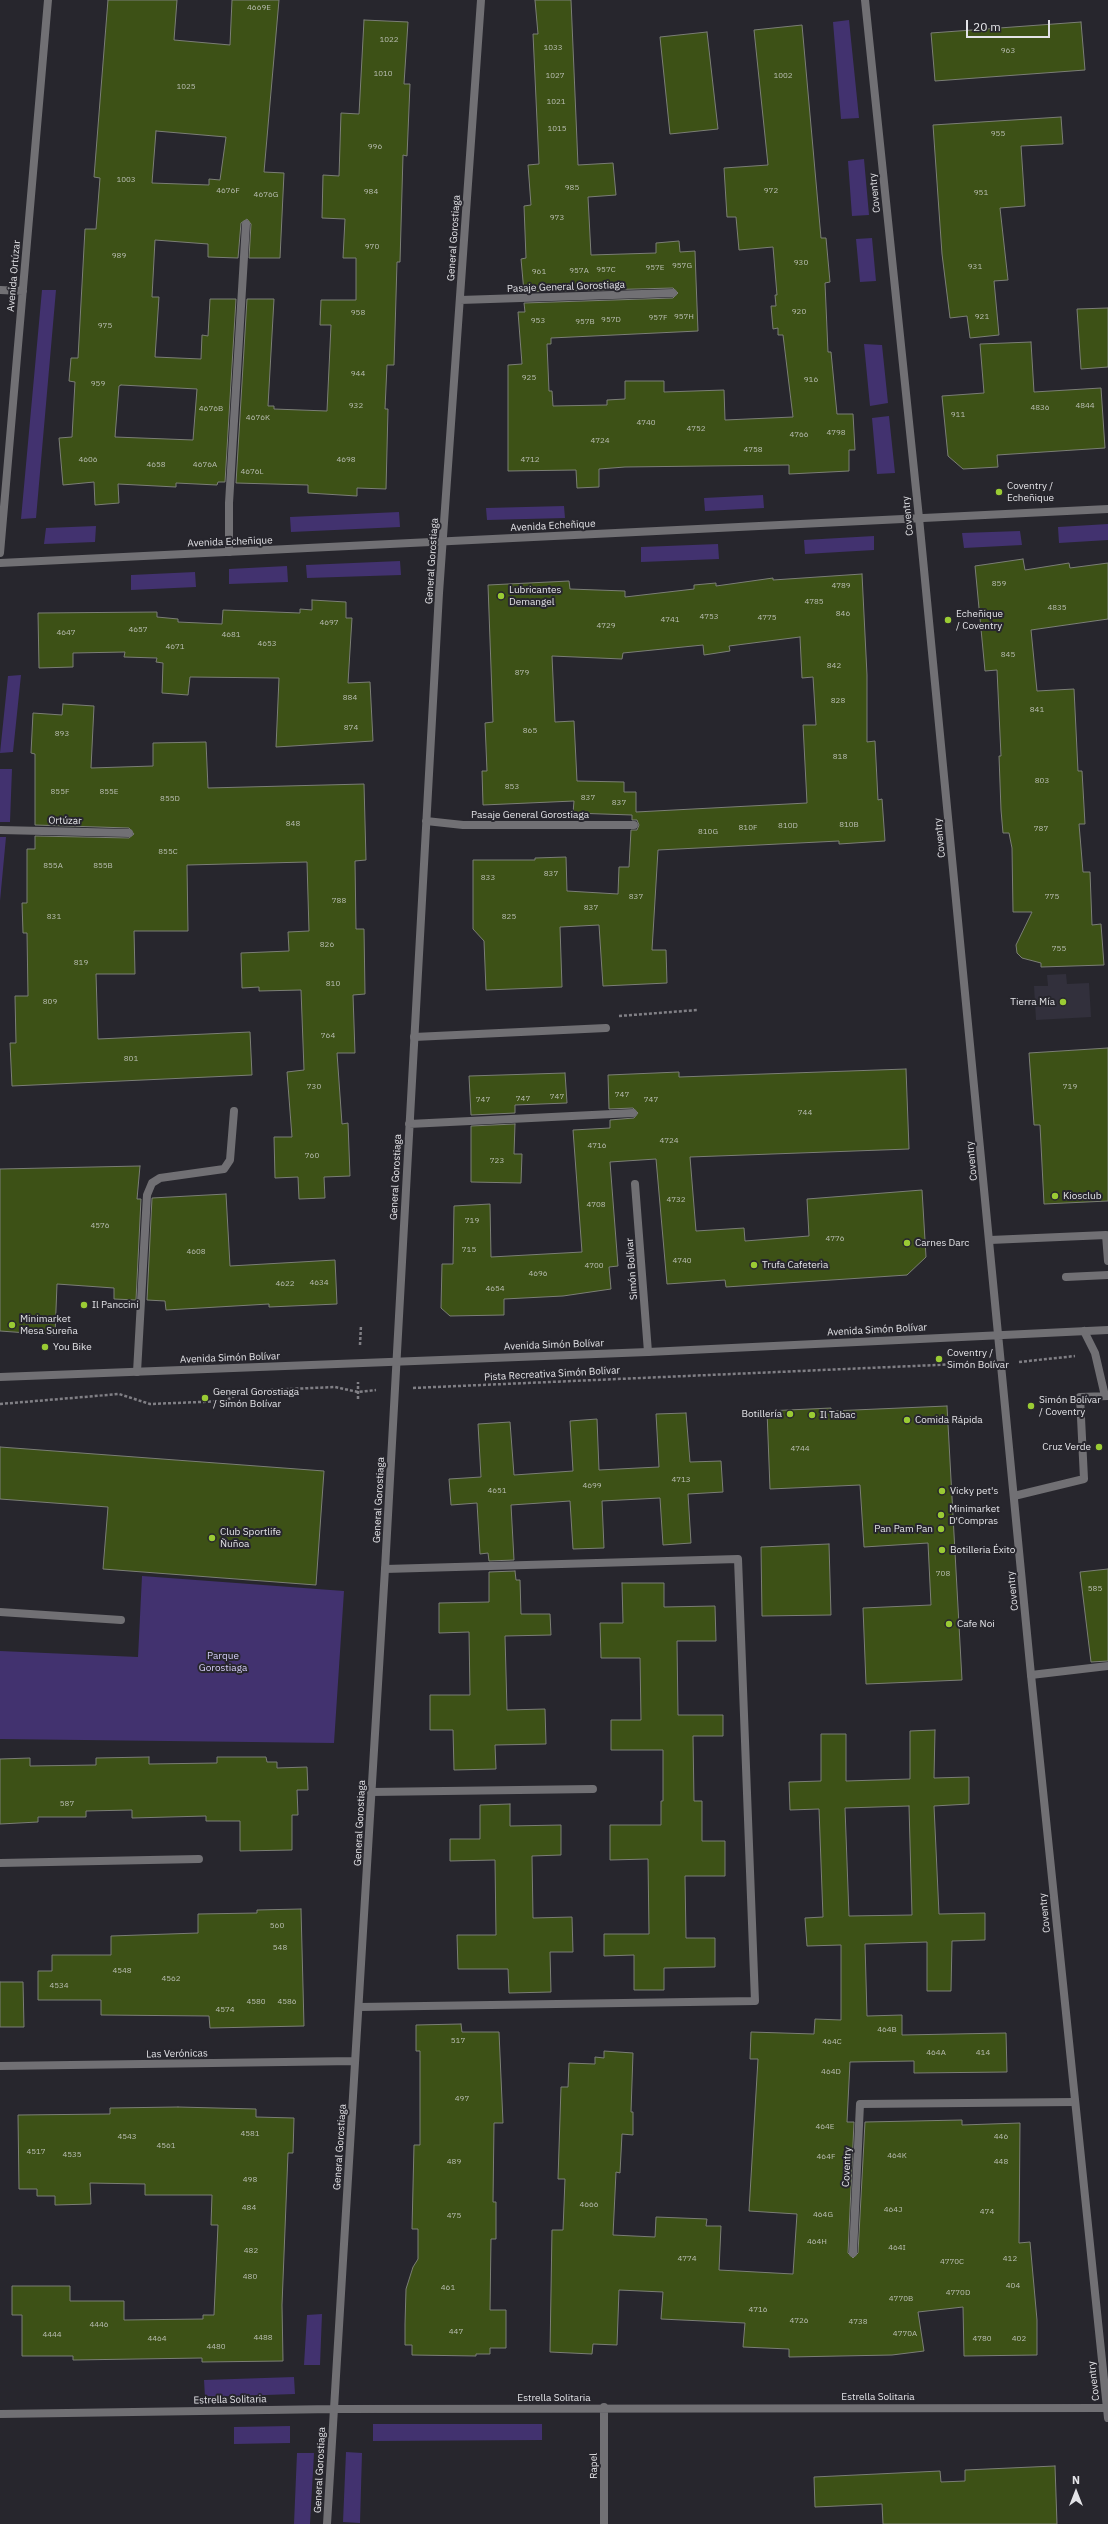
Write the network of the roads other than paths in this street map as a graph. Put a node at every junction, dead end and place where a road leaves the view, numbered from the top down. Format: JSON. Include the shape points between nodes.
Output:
{"nodes":[{"id":1,"x":48,"y":0,"type":"edge"},
{"id":2,"x":481,"y":0,"type":"edge"},
{"id":3,"x":865,"y":0,"type":"edge"},
{"id":4,"x":246,"y":224,"type":"dead end"},
{"id":5,"x":0,"y":290,"type":"edge"},
{"id":6,"x":23,"y":291,"type":"junction"},
{"id":7,"x":674,"y":294,"type":"dead end"},
{"id":8,"x":460,"y":300,"type":"junction"},
{"id":9,"x":1108,"y":509,"type":"edge"},
{"id":10,"x":919,"y":518,"type":"junction"},
{"id":11,"x":444,"y":542,"type":"junction"},
{"id":12,"x":229,"y":552,"type":"junction"},
{"id":13,"x":0,"y":553,"type":"edge"},
{"id":14,"x":0,"y":562,"type":"edge"},
{"id":15,"x":426,"y":821,"type":"junction"},
{"id":16,"x":634,"y":825,"type":"dead end"},
{"id":17,"x":0,"y":830,"type":"edge"},
{"id":18,"x":129,"y":832,"type":"dead end"},
{"id":19,"x":606,"y":1028,"type":"road end"},
{"id":20,"x":414,"y":1037,"type":"junction"},
{"id":21,"x":234,"y":1111,"type":"dead end"},
{"id":22,"x":633,"y":1113,"type":"dead end"},
{"id":23,"x":409,"y":1124,"type":"junction"},
{"id":24,"x":635,"y":1184,"type":"dead end"},
{"id":25,"x":990,"y":1240,"type":"junction"},
{"id":26,"x":1108,"y":1261,"type":"edge"},
{"id":27,"x":1108,"y":1275,"type":"edge"},
{"id":28,"x":1066,"y":1277,"type":"dead end"},
{"id":29,"x":1108,"y":1330,"type":"edge"},
{"id":30,"x":1084,"y":1331,"type":"junction"},
{"id":31,"x":999,"y":1334,"type":"junction"},
{"id":32,"x":648,"y":1352,"type":"junction"},
{"id":33,"x":396,"y":1361,"type":"junction"},
{"id":34,"x":136,"y":1372,"type":"junction"},
{"id":35,"x":0,"y":1377,"type":"edge"},
{"id":36,"x":1107,"y":1396,"type":"edge"},
{"id":37,"x":1014,"y":1496,"type":"junction"},
{"id":38,"x":386,"y":1569,"type":"junction"},
{"id":39,"x":0,"y":1612,"type":"edge"},
{"id":40,"x":121,"y":1620,"type":"dead end"},
{"id":41,"x":1108,"y":1666,"type":"edge"},
{"id":42,"x":1031,"y":1675,"type":"junction"},
{"id":43,"x":593,"y":1789,"type":"dead end"},
{"id":44,"x":371,"y":1792,"type":"junction"},
{"id":45,"x":199,"y":1859,"type":"dead end"},
{"id":46,"x":0,"y":1863,"type":"edge"},
{"id":47,"x":359,"y":2007,"type":"junction"},
{"id":48,"x":355,"y":2061,"type":"junction"},
{"id":49,"x":0,"y":2066,"type":"edge"},
{"id":50,"x":1074,"y":2102,"type":"junction"},
{"id":51,"x":853,"y":2253,"type":"dead end"},
{"id":52,"x":604,"y":2407,"type":"junction"},
{"id":53,"x":1108,"y":2408,"type":"edge"},
{"id":54,"x":334,"y":2409,"type":"junction"},
{"id":55,"x":0,"y":2414,"type":"edge"},
{"id":56,"x":1108,"y":2418,"type":"edge"},
{"id":57,"x":327,"y":2524,"type":"edge"},
{"id":58,"x":604,"y":2524,"type":"edge"}],
"edges":[{"from":1,"to":6,"type":"street","name":"Avenida Ortúzar"},
{"from":2,"to":8,"type":"street","name":"General Gorostiaga"},
{"from":3,"to":10,"type":"street","name":"Coventry"},
{"from":4,"to":12,"type":"street","via":[[229,503]]},
{"from":5,"to":6,"type":"street"},
{"from":6,"to":13,"type":"street","name":"Avenida Ortúzar"},
{"from":7,"to":8,"type":"street","name":"Pasaje General Gorostiaga"},
{"from":8,"to":11,"type":"street","name":"General Gorostiaga"},
{"from":9,"to":10,"type":"street","name":"Avenida Echeñique"},
{"from":10,"to":11,"type":"street","name":"Avenida Echeñique"},
{"from":10,"to":25,"type":"street","name":"Coventry"},
{"from":11,"to":12,"type":"street","name":"Avenida Echeñique"},
{"from":11,"to":15,"type":"street","name":"General Gorostiaga"},
{"from":12,"to":14,"type":"street","name":"Avenida Echeñique"},
{"from":15,"to":16,"type":"street","name":"Pasaje General Gorostiaga","via":[[463,825]]},
{"from":15,"to":20,"type":"street","name":"General Gorostiaga"},
{"from":17,"to":18,"type":"street","name":"Ortúzar"},
{"from":19,"to":20,"type":"street"},
{"from":20,"to":23,"type":"street","name":"General Gorostiaga"},
{"from":21,"to":34,"type":"street","via":[[230,1160],[224,1169],[160,1178],[152,1184],[147,1195]]},
{"from":22,"to":23,"type":"street","name":"General Gorostiaga"},
{"from":23,"to":33,"type":"street","name":"General Gorostiaga"},
{"from":24,"to":32,"type":"street","name":"Simón Bolívar"},
{"from":25,"to":26,"type":"street","via":[[1106,1235]]},
{"from":25,"to":31,"type":"street","name":"Coventry"},
{"from":27,"to":28,"type":"street"},
{"from":29,"to":30,"type":"street","name":"Avenida Simón Bolívar"},
{"from":30,"to":31,"type":"street","name":"Avenida Simón Bolívar"},
{"from":30,"to":36,"type":"street","via":[[1094,1353]]},
{"from":31,"to":32,"type":"street","name":"Avenida Simón Bolívar"},
{"from":31,"to":37,"type":"street","name":"Coventry"},
{"from":32,"to":33,"type":"street","name":"Avenida Simón Bolívar"},
{"from":33,"to":34,"type":"street","name":"Avenida Simón Bolívar"},
{"from":33,"to":38,"type":"street","name":"General Gorostiaga"},
{"from":34,"to":35,"type":"street","name":"Avenida Simón Bolívar"},
{"from":36,"to":37,"type":"street","via":[[1080,1397],[1084,1479]]},
{"from":37,"to":42,"type":"street","name":"Coventry"},
{"from":38,"to":44,"type":"street","name":"General Gorostiaga"},
{"from":38,"to":47,"type":"street","via":[[738,1559],[755,2001]]},
{"from":39,"to":40,"type":"street"},
{"from":41,"to":42,"type":"street"},
{"from":42,"to":50,"type":"street","name":"Coventry"},
{"from":43,"to":44,"type":"street"},
{"from":44,"to":47,"type":"street","name":"General Gorostiaga"},
{"from":45,"to":46,"type":"street"},
{"from":47,"to":48,"type":"street","name":"General Gorostiaga"},
{"from":48,"to":49,"type":"street","name":"Las Verónicas"},
{"from":48,"to":54,"type":"street","name":"General Gorostiaga"},
{"from":50,"to":51,"type":"street","name":"Coventry","via":[[860,2104]]},
{"from":50,"to":53,"type":"street","name":"Coventry"},
{"from":52,"to":53,"type":"street","name":"Estrella Solitaria"},
{"from":52,"to":54,"type":"street","name":"Estrella Solitaria"},
{"from":52,"to":58,"type":"street","name":"Rapel"},
{"from":53,"to":56,"type":"street","name":"Coventry"},
{"from":54,"to":55,"type":"street","name":"Estrella Solitaria"},
{"from":54,"to":57,"type":"street","name":"General Gorostiaga"}]}
